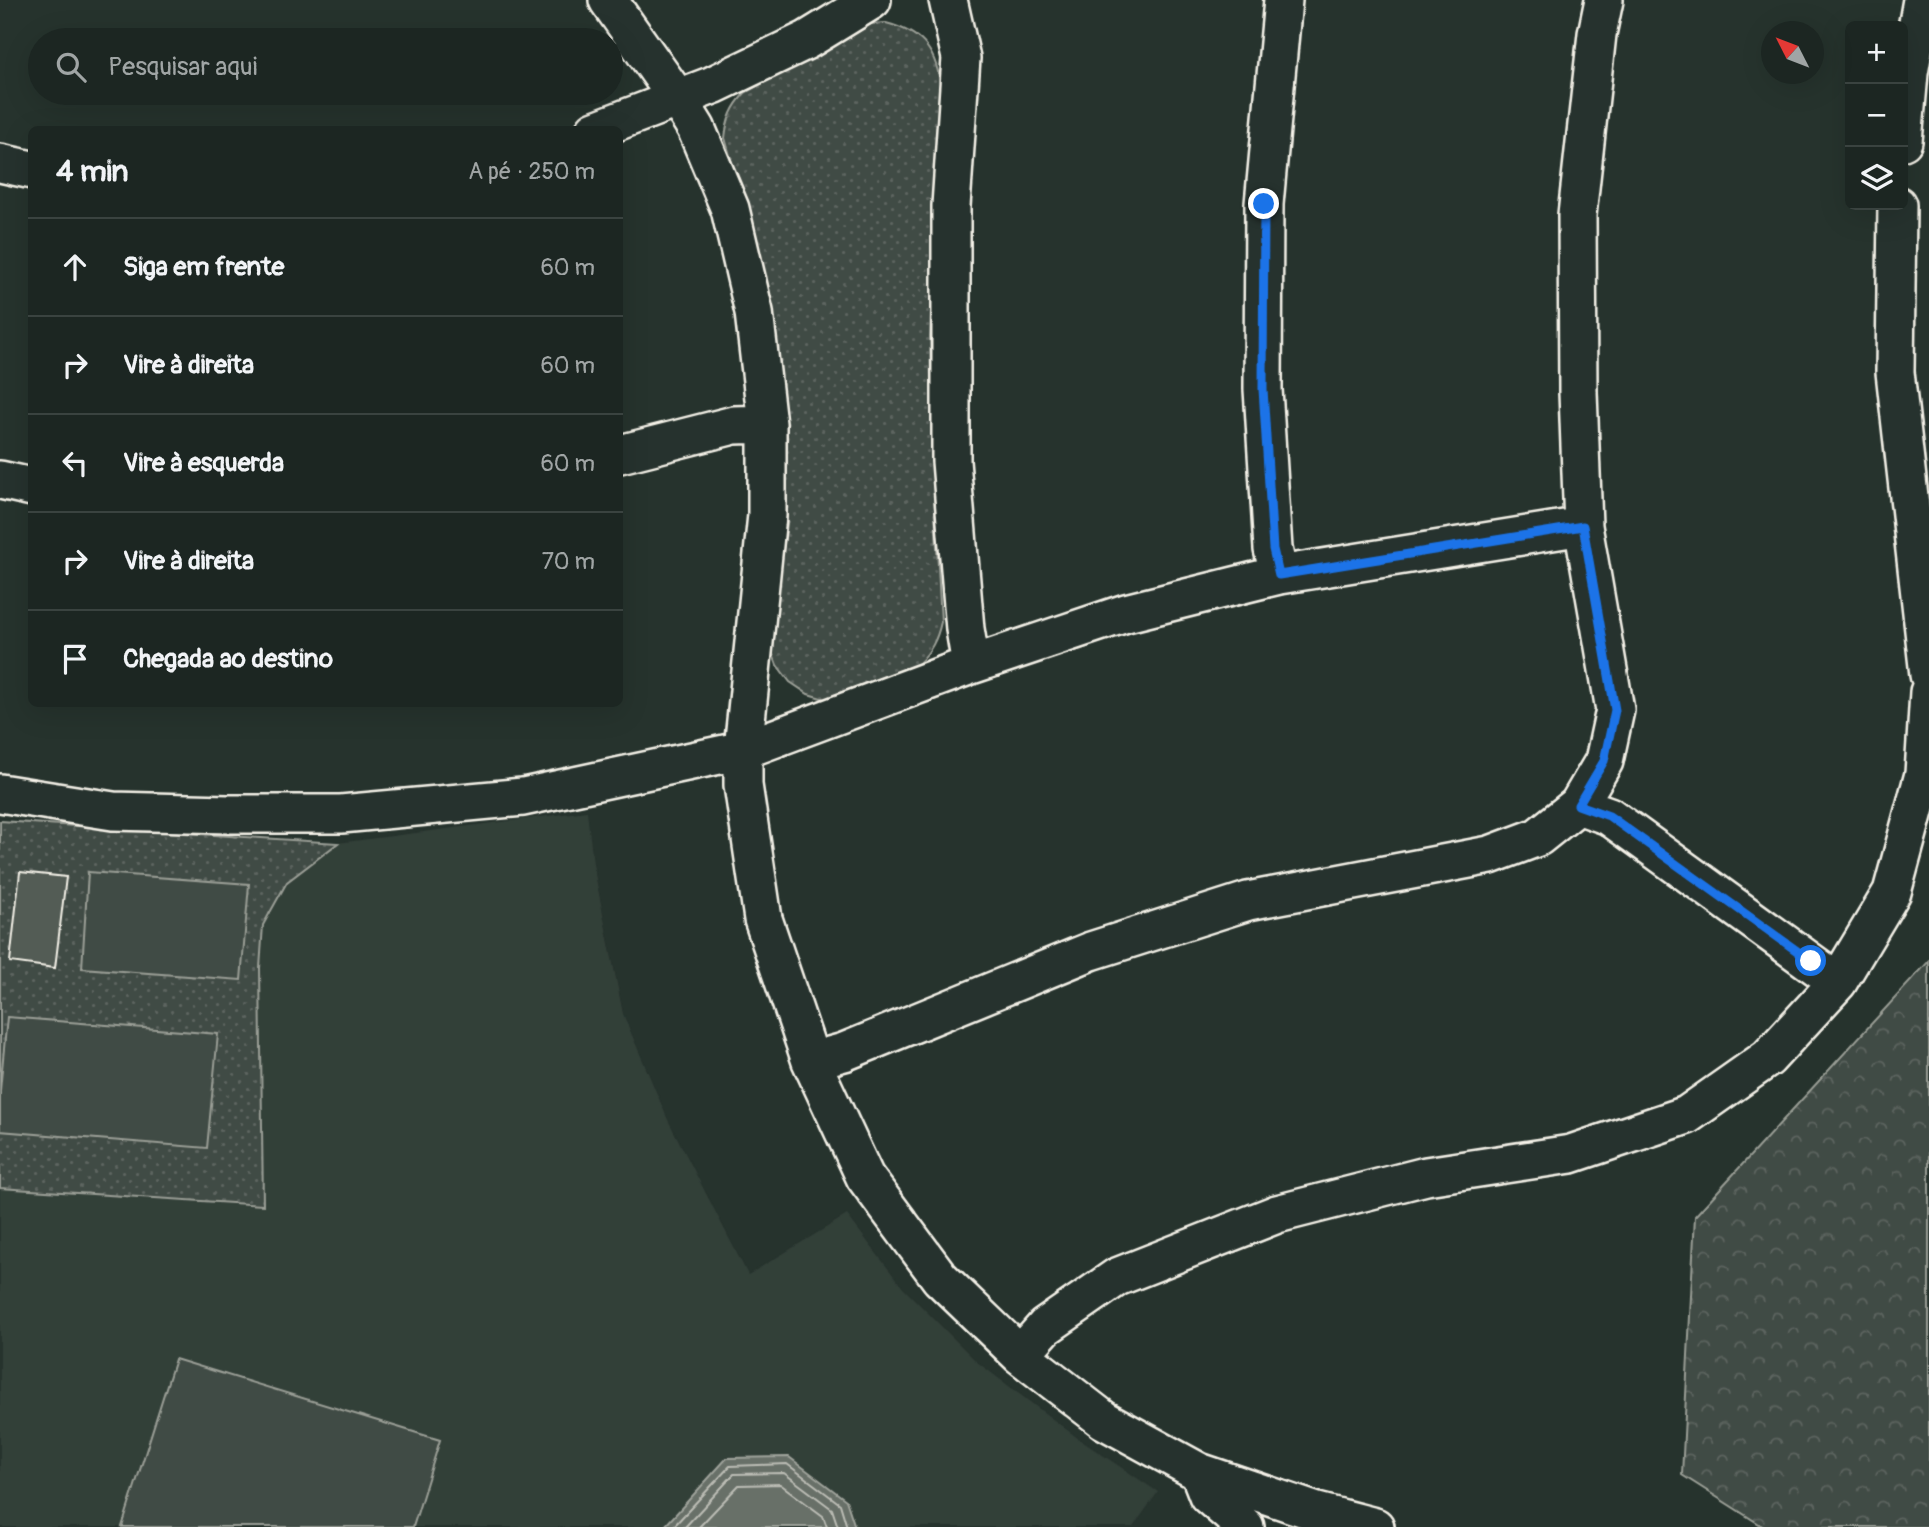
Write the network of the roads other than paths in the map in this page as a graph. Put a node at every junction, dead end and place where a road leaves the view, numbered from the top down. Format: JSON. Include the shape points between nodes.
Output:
{"nodes":[{"id":1,"x":608,"y":0,"type":"edge"},
{"id":2,"x":872,"y":0,"type":"edge"},
{"id":3,"x":948,"y":0,"type":"edge"},
{"id":4,"x":1283,"y":0,"type":"edge"},
{"id":5,"x":1604,"y":0,"type":"edge"},
{"id":6,"x":1922,"y":0,"type":"edge"},
{"id":7,"x":1908,"y":84,"type":"edge"},
{"id":8,"x":678,"y":99,"type":"junction"},
{"id":9,"x":606,"y":126,"type":"edge"},
{"id":10,"x":0,"y":163,"type":"edge"},
{"id":11,"x":28,"y":169,"type":"edge"},
{"id":12,"x":1897,"y":210,"type":"edge"},
{"id":13,"x":767,"y":424,"type":"junction"},
{"id":14,"x":623,"y":453,"type":"edge"},
{"id":15,"x":0,"y":480,"type":"edge"},
{"id":16,"x":28,"y":486,"type":"edge"},
{"id":17,"x":1583,"y":526,"type":"junction"},
{"id":18,"x":1279,"y":575,"type":"junction"},
{"id":19,"x":971,"y":665,"type":"junction"},
{"id":20,"x":1929,"y":675,"type":"edge"},
{"id":21,"x":1929,"y":692,"type":"edge"},
{"id":22,"x":743,"y":750,"type":"junction"},
{"id":23,"x":1,"y":791,"type":"edge"},
{"id":24,"x":1578,"y":805,"type":"junction"},
{"id":25,"x":1838,"y":982,"type":"junction"},
{"id":26,"x":811,"y":1061,"type":"junction"},
{"id":27,"x":1020,"y":1355,"type":"junction"},
{"id":28,"x":1199,"y":1472,"type":"junction"},
{"id":29,"x":1306,"y":1519,"type":"edge"},
{"id":30,"x":1245,"y":1527,"type":"edge"},
{"id":31,"x":1374,"y":1527,"type":"edge"}],
"edges":[{"from":1,"to":8,"type":"street"},
{"from":2,"to":8,"type":"street","via":[[807,40]]},
{"from":3,"to":19,"type":"street","via":[[961,58],[951,206],[951,461]]},
{"from":4,"to":18,"type":"street","via":[[1264,204],[1263,389],[1273,549]]},
{"from":5,"to":17,"type":"street","via":[[1577,215]]},
{"from":6,"to":7,"type":"street"},
{"from":8,"to":9,"type":"street"},
{"from":8,"to":13,"type":"street","via":[[696,128],[730,209],[754,312]]},
{"from":10,"to":11,"type":"street"},
{"from":12,"to":20,"type":"street","via":[[1895,372]]},
{"from":13,"to":14,"type":"street","via":[[734,425]]},
{"from":13,"to":22,"type":"street","via":[[767,514]]},
{"from":15,"to":16,"type":"street"},
{"from":17,"to":18,"type":"street"},
{"from":17,"to":24,"type":"street","via":[[1615,710],[1604,761]]},
{"from":18,"to":19,"type":"street","via":[[1126,613]]},
{"from":19,"to":22,"type":"street"},
{"from":21,"to":25,"type":"street","via":[[1924,774],[1892,892]]},
{"from":22,"to":23,"type":"street","via":[[523,797],[341,814],[113,811]]},
{"from":22,"to":26,"type":"street","via":[[743,785],[763,919]]},
{"from":24,"to":25,"type":"street","via":[[1609,816]]},
{"from":24,"to":26,"type":"street","via":[[1538,837],[1490,855],[1248,901],[1091,951],[845,1052]]},
{"from":25,"to":27,"type":"street","via":[[1768,1058],[1687,1115],[1571,1154],[1426,1176],[1277,1214],[1116,1277],[1045,1327]]},
{"from":26,"to":27,"type":"street","via":[[865,1177],[940,1278]]},
{"from":27,"to":28,"type":"street","via":[[1104,1420]]},
{"from":28,"to":29,"type":"street"},
{"from":28,"to":30,"type":"street","via":[[1208,1495]]},
{"from":29,"to":31,"type":"street"}]}
